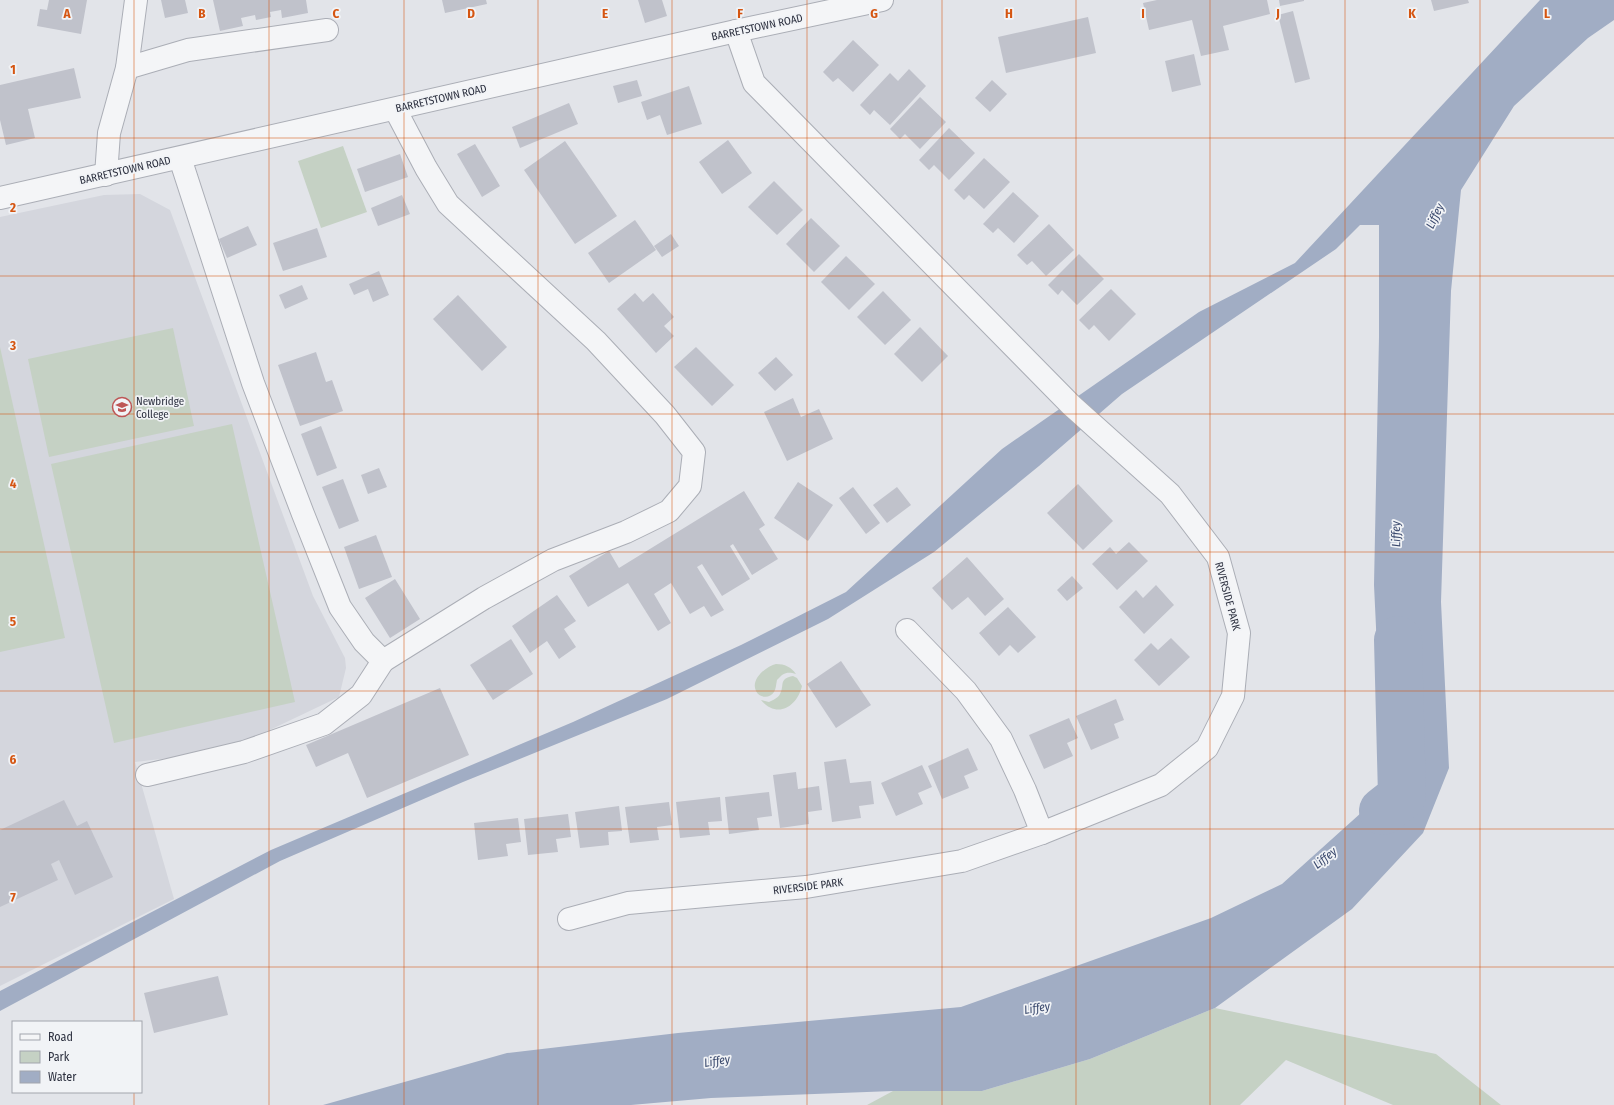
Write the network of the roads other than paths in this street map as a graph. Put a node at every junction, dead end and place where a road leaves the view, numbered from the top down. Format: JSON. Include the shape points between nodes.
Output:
{"nodes":[{"id":1,"x":136,"y":0,"type":"edge"},
{"id":2,"x":882,"y":0,"type":"edge"},
{"id":3,"x":327,"y":30,"type":"dead end"},
{"id":4,"x":736,"y":31,"type":"junction"},
{"id":5,"x":127,"y":68,"type":"junction"},
{"id":6,"x":395,"y":109,"type":"junction"},
{"id":7,"x":180,"y":158,"type":"junction"},
{"id":8,"x":106,"y":174,"type":"junction"},
{"id":9,"x":0,"y":198,"type":"edge"},
{"id":10,"x":907,"y":630,"type":"dead end"},
{"id":11,"x":383,"y":661,"type":"junction"},
{"id":12,"x":147,"y":775,"type":"dead end"},
{"id":13,"x":1042,"y":833,"type":"junction"},
{"id":14,"x":569,"y":919,"type":"dead end"}],
"edges":[{"from":1,"to":5,"type":"street"},
{"from":2,"to":4,"type":"street","name":"BARRETSTOWN ROAD"},
{"from":3,"to":5,"type":"street","via":[[188,50]]},
{"from":4,"to":6,"type":"street","name":"BARRETSTOWN ROAD"},
{"from":4,"to":13,"type":"street","name":"RIVERSIDE PARK","via":[[754,83],[1071,405],[1170,494],[1218,557],[1239,632],[1233,696],[1207,748],[1161,785]]},
{"from":5,"to":8,"type":"street","via":[[109,133]]},
{"from":6,"to":7,"type":"street","name":"BARRETSTOWN ROAD"},
{"from":6,"to":11,"type":"street","via":[[448,204],[596,341],[665,415],[694,452],[690,486],[669,511],[626,532],[553,560],[484,598]]},
{"from":7,"to":8,"type":"street","name":"BARRETSTOWN ROAD"},
{"from":7,"to":11,"type":"street","via":[[253,383],[340,607],[364,642]]},
{"from":8,"to":9,"type":"street","name":"BARRETSTOWN ROAD"},
{"from":10,"to":13,"type":"street","via":[[966,691],[1001,739]]},
{"from":11,"to":12,"type":"street","via":[[362,695],[324,724],[244,752]]},
{"from":13,"to":14,"type":"street","name":"RIVERSIDE PARK","via":[[962,862],[806,887],[628,903]]}]}
